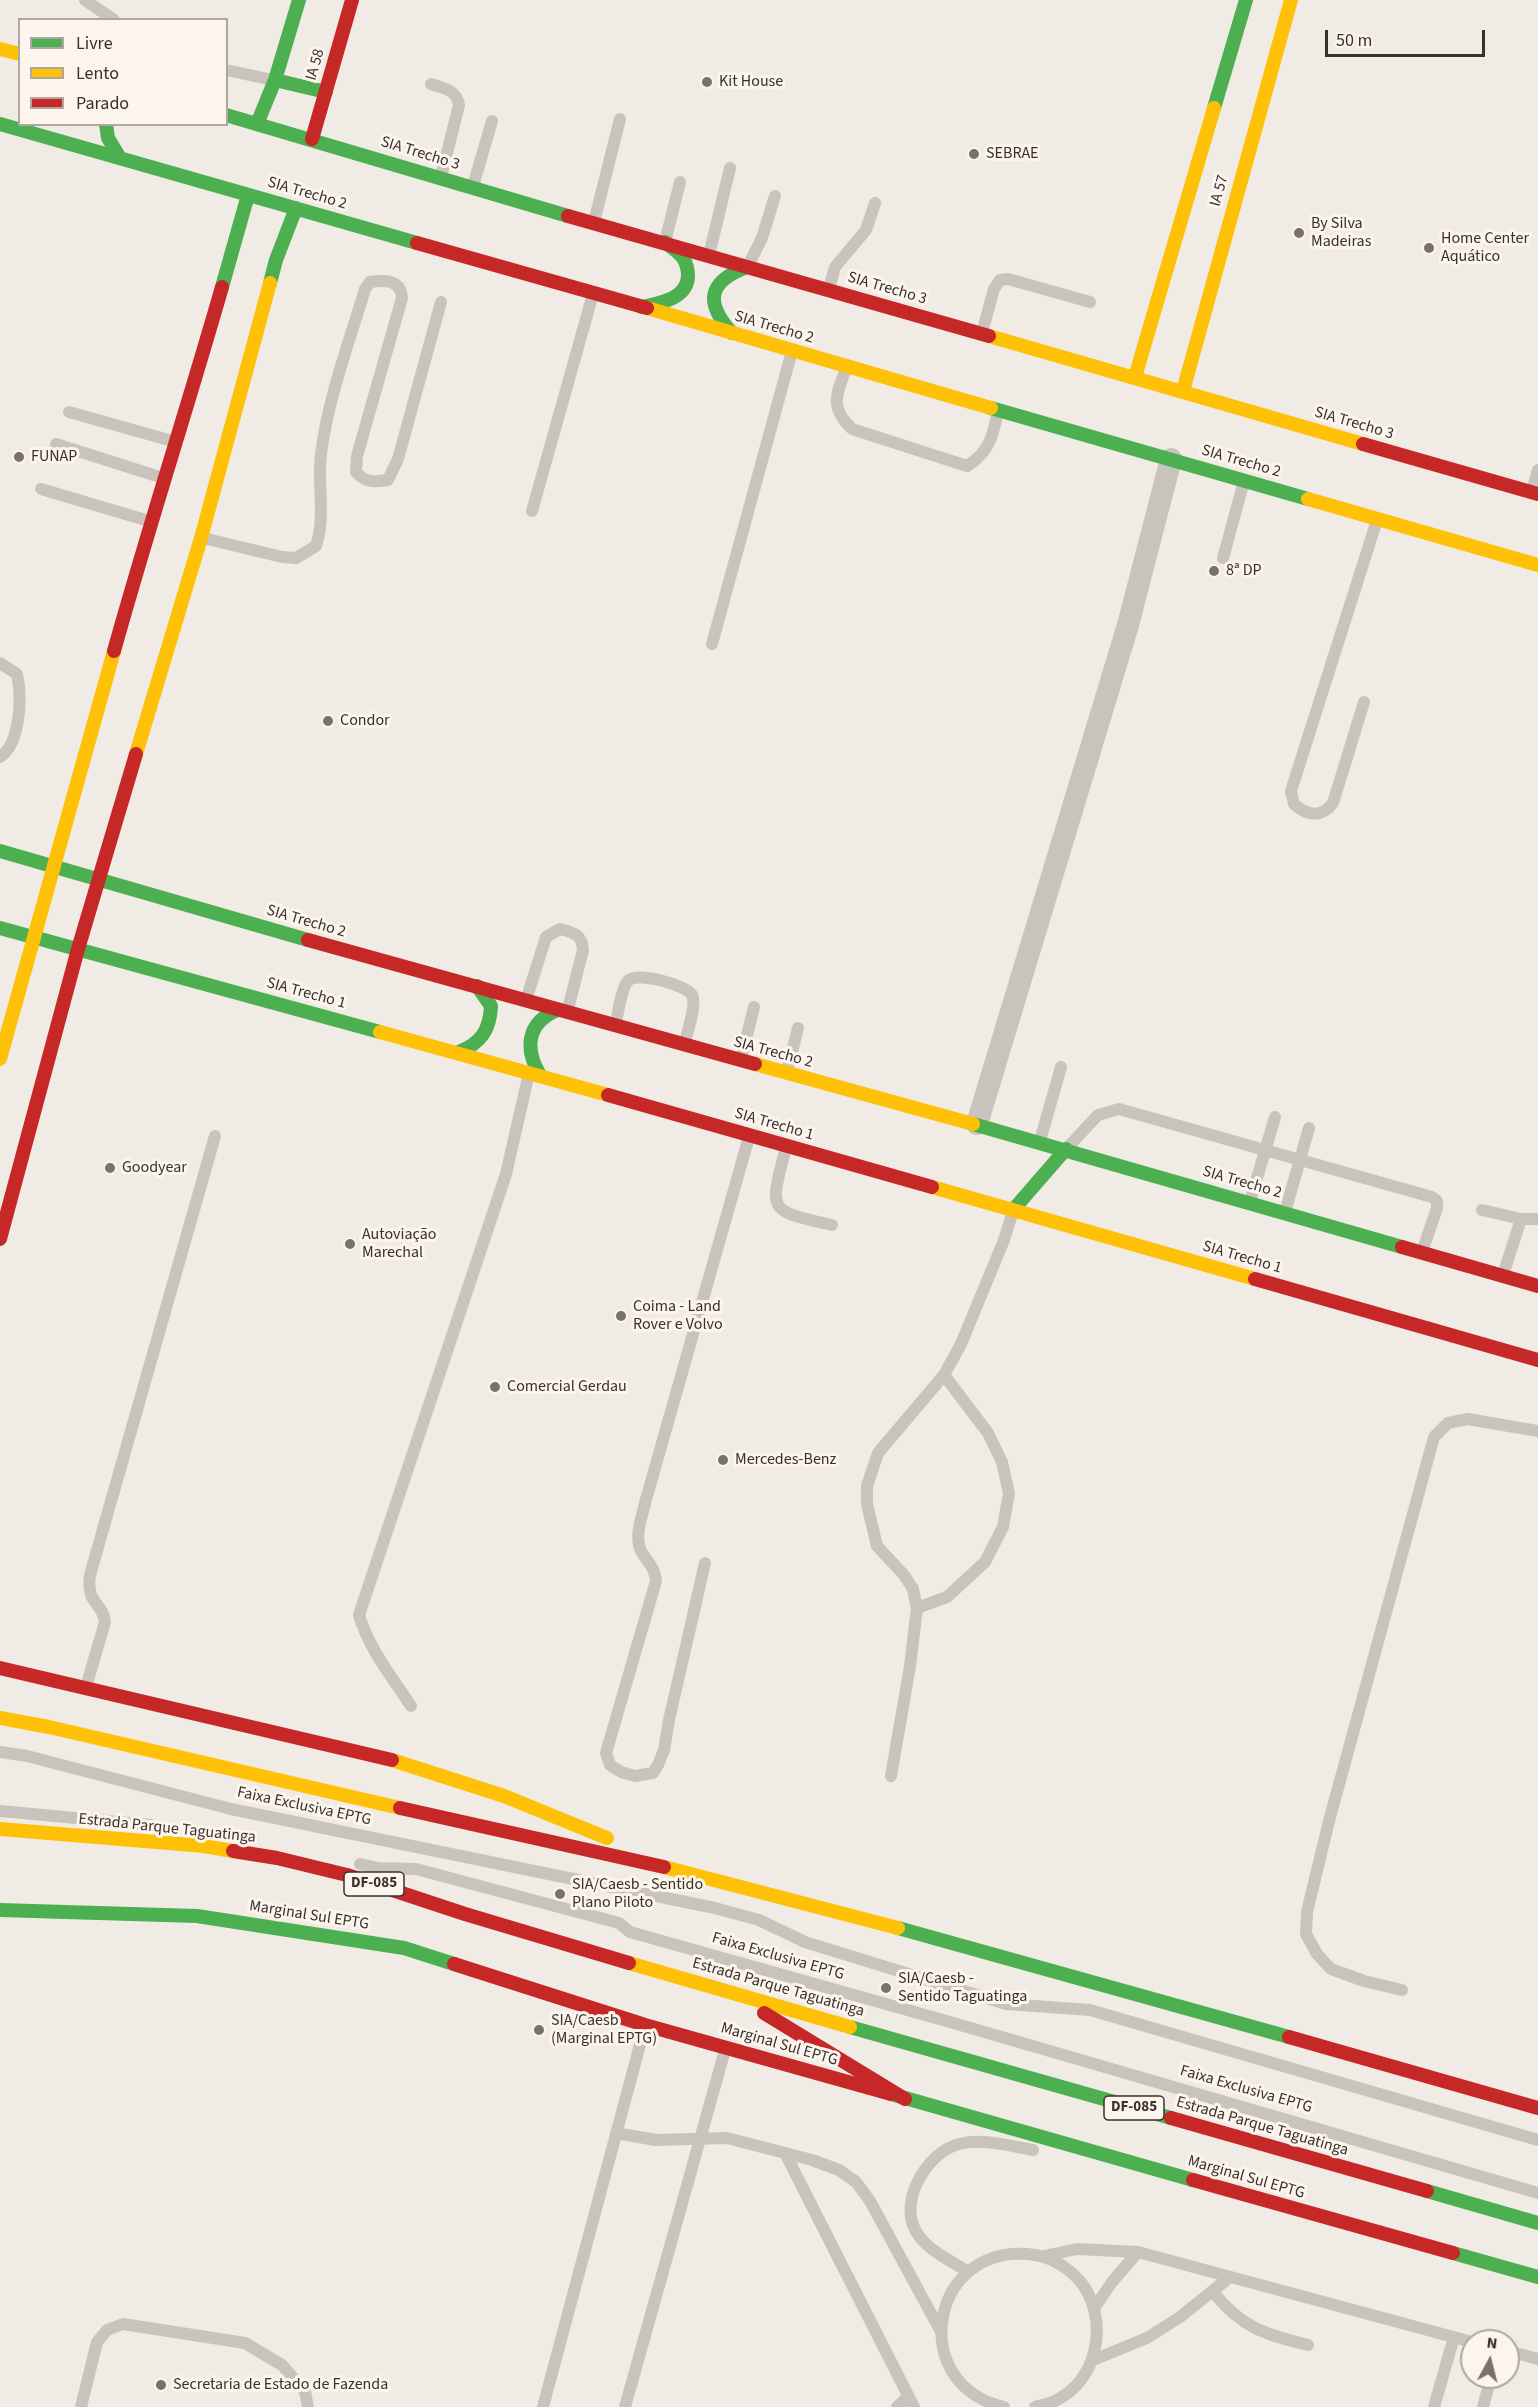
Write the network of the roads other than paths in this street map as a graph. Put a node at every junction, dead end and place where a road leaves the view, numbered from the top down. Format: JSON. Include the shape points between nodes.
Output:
{"nodes":[{"id":1,"x":85,"y":0,"type":"edge"},
{"id":2,"x":299,"y":0,"type":"edge"},
{"id":3,"x":352,"y":0,"type":"edge"},
{"id":4,"x":1246,"y":0,"type":"edge"},
{"id":5,"x":1291,"y":0,"type":"edge"},
{"id":6,"x":111,"y":18,"type":"edge"},
{"id":7,"x":0,"y":49,"type":"edge"},
{"id":8,"x":18,"y":54,"type":"edge"},
{"id":9,"x":228,"y":70,"type":"edge"},
{"id":10,"x":275,"y":80,"type":"junction"},
{"id":11,"x":431,"y":84,"type":"dead end"},
{"id":12,"x":326,"y":92,"type":"junction"},
{"id":13,"x":228,"y":116,"type":"edge"},
{"id":14,"x":620,"y":119,"type":"dead end"},
{"id":15,"x":492,"y":121,"type":"dead end"},
{"id":16,"x":0,"y":124,"type":"edge"},
{"id":17,"x":257,"y":124,"type":"junction"},
{"id":18,"x":106,"y":126,"type":"edge"},
{"id":19,"x":56,"y":128,"type":"dead end"},
{"id":20,"x":33,"y":134,"type":"junction"},
{"id":21,"x":312,"y":139,"type":"junction"},
{"id":22,"x":120,"y":158,"type":"junction"},
{"id":23,"x":730,"y":168,"type":"dead end"},
{"id":24,"x":441,"y":178,"type":"junction"},
{"id":25,"x":680,"y":182,"type":"dead end"},
{"id":26,"x":472,"y":187,"type":"junction"},
{"id":27,"x":248,"y":195,"type":"junction"},
{"id":28,"x":775,"y":196,"type":"dead end"},
{"id":29,"x":875,"y":203,"type":"dead end"},
{"id":30,"x":296,"y":208,"type":"junction"},
{"id":31,"x":594,"y":222,"type":"junction"},
{"id":32,"x":665,"y":242,"type":"junction"},
{"id":33,"x":710,"y":255,"type":"junction"},
{"id":34,"x":747,"y":267,"type":"junction"},
{"id":35,"x":829,"y":290,"type":"junction"},
{"id":36,"x":593,"y":293,"type":"junction"},
{"id":37,"x":441,"y":302,"type":"dead end"},
{"id":38,"x":1090,"y":302,"type":"dead end"},
{"id":39,"x":642,"y":307,"type":"junction"},
{"id":40,"x":732,"y":333,"type":"junction"},
{"id":41,"x":982,"y":333,"type":"junction"},
{"id":42,"x":792,"y":350,"type":"junction"},
{"id":43,"x":847,"y":366,"type":"junction"},
{"id":44,"x":1135,"y":377,"type":"junction"},
{"id":45,"x":1183,"y":391,"type":"junction"},
{"id":46,"x":998,"y":410,"type":"junction"},
{"id":47,"x":69,"y":412,"type":"dead end"},
{"id":48,"x":177,"y":442,"type":"junction"},
{"id":49,"x":56,"y":444,"type":"dead end"},
{"id":50,"x":1171,"y":459,"type":"junction"},
{"id":51,"x":1538,"y":470,"type":"edge"},
{"id":52,"x":165,"y":478,"type":"junction"},
{"id":53,"x":1244,"y":480,"type":"junction"},
{"id":54,"x":41,"y":489,"type":"dead end"},
{"id":55,"x":1535,"y":493,"type":"edge"},
{"id":56,"x":532,"y":511,"type":"dead end"},
{"id":57,"x":1377,"y":519,"type":"junction"},
{"id":58,"x":150,"y":521,"type":"junction"},
{"id":59,"x":201,"y":538,"type":"junction"},
{"id":60,"x":1222,"y":558,"type":"dead end"},
{"id":61,"x":1535,"y":562,"type":"edge"},
{"id":62,"x":712,"y":644,"type":"dead end"},
{"id":63,"x":0,"y":663,"type":"edge"},
{"id":64,"x":1364,"y":702,"type":"dead end"},
{"id":65,"x":0,"y":758,"type":"edge"},
{"id":66,"x":0,"y":851,"type":"edge"},
{"id":67,"x":56,"y":866,"type":"junction"},
{"id":68,"x":99,"y":880,"type":"junction"},
{"id":69,"x":0,"y":928,"type":"edge"},
{"id":70,"x":34,"y":936,"type":"junction"},
{"id":71,"x":78,"y":949,"type":"junction"},
{"id":72,"x":477,"y":986,"type":"junction"},
{"id":73,"x":525,"y":1001,"type":"junction"},
{"id":74,"x":754,"y":1007,"type":"dead end"},
{"id":75,"x":562,"y":1012,"type":"junction"},
{"id":76,"x":615,"y":1026,"type":"junction"},
{"id":77,"x":798,"y":1028,"type":"dead end"},
{"id":78,"x":684,"y":1046,"type":"junction"},
{"id":79,"x":459,"y":1052,"type":"junction"},
{"id":80,"x":0,"y":1059,"type":"edge"},
{"id":81,"x":741,"y":1060,"type":"junction"},
{"id":82,"x":1061,"y":1067,"type":"dead end"},
{"id":83,"x":535,"y":1073,"type":"junction"},
{"id":84,"x":787,"y":1074,"type":"junction"},
{"id":85,"x":1275,"y":1117,"type":"dead end"},
{"id":86,"x":977,"y":1124,"type":"junction"},
{"id":87,"x":1309,"y":1128,"type":"dead end"},
{"id":88,"x":749,"y":1135,"type":"junction"},
{"id":89,"x":215,"y":1136,"type":"dead end"},
{"id":90,"x":1039,"y":1142,"type":"junction"},
{"id":91,"x":786,"y":1146,"type":"junction"},
{"id":92,"x":1066,"y":1149,"type":"junction"},
{"id":93,"x":1265,"y":1149,"type":"junction"},
{"id":94,"x":1300,"y":1160,"type":"junction"},
{"id":95,"x":1250,"y":1203,"type":"junction"},
{"id":96,"x":1013,"y":1210,"type":"junction"},
{"id":97,"x":1482,"y":1210,"type":"dead end"},
{"id":98,"x":1284,"y":1213,"type":"junction"},
{"id":99,"x":1538,"y":1219,"type":"edge"},
{"id":100,"x":1521,"y":1220,"type":"junction"},
{"id":101,"x":832,"y":1226,"type":"dead end"},
{"id":102,"x":0,"y":1239,"type":"edge"},
{"id":103,"x":1422,"y":1253,"type":"junction"},
{"id":104,"x":1502,"y":1276,"type":"junction"},
{"id":105,"x":1538,"y":1287,"type":"edge"},
{"id":106,"x":1538,"y":1360,"type":"edge"},
{"id":107,"x":944,"y":1375,"type":"junction"},
{"id":108,"x":1538,"y":1431,"type":"edge"},
{"id":109,"x":705,"y":1563,"type":"dead end"},
{"id":110,"x":917,"y":1608,"type":"junction"},
{"id":111,"x":0,"y":1668,"type":"edge"},
{"id":112,"x":86,"y":1689,"type":"junction"},
{"id":113,"x":411,"y":1707,"type":"dead end"},
{"id":114,"x":0,"y":1718,"type":"edge"},
{"id":115,"x":0,"y":1752,"type":"edge"},
{"id":116,"x":891,"y":1776,"type":"dead end"},
{"id":117,"x":5,"y":1811,"type":"edge"},
{"id":118,"x":162,"y":1826,"type":"dead end"},
{"id":119,"x":5,"y":1829,"type":"edge"},
{"id":120,"x":265,"y":1843,"type":"dead end"},
{"id":121,"x":310,"y":1853,"type":"dead end"},
{"id":122,"x":344,"y":1860,"type":"dead end"},
{"id":123,"x":692,"y":1873,"type":"junction"},
{"id":124,"x":0,"y":1910,"type":"edge"},
{"id":125,"x":1402,"y":1990,"type":"dead end"},
{"id":126,"x":729,"y":1992,"type":"junction"},
{"id":127,"x":645,"y":2025,"type":"junction"},
{"id":128,"x":726,"y":2047,"type":"junction"},
{"id":129,"x":905,"y":2099,"type":"junction"},
{"id":130,"x":1538,"y":2108,"type":"edge"},
{"id":131,"x":616,"y":2133,"type":"junction"},
{"id":132,"x":699,"y":2138,"type":"junction"},
{"id":133,"x":1538,"y":2140,"type":"edge"},
{"id":134,"x":785,"y":2153,"type":"junction"},
{"id":135,"x":1121,"y":2160,"type":"junction"},
{"id":136,"x":1538,"y":2193,"type":"edge"},
{"id":137,"x":1538,"y":2223,"type":"edge"},
{"id":138,"x":1138,"y":2252,"type":"junction"},
{"id":139,"x":1044,"y":2256,"type":"junction"},
{"id":140,"x":967,"y":2271,"type":"junction"},
{"id":141,"x":1230,"y":2277,"type":"junction"},
{"id":142,"x":1538,"y":2277,"type":"edge"},
{"id":143,"x":1213,"y":2292,"type":"junction"},
{"id":144,"x":1095,"y":2307,"type":"junction"},
{"id":145,"x":940,"y":2330,"type":"junction"},
{"id":146,"x":1454,"y":2337,"type":"junction"},
{"id":147,"x":1460,"y":2339,"type":"edge"},
{"id":148,"x":1308,"y":2345,"type":"dead end"},
{"id":149,"x":1520,"y":2354,"type":"edge"},
{"id":150,"x":1538,"y":2359,"type":"edge"},
{"id":151,"x":1093,"y":2360,"type":"junction"},
{"id":152,"x":1488,"y":2389,"type":"edge"},
{"id":153,"x":977,"y":2401,"type":"edge"},
{"id":154,"x":911,"y":2402,"type":"edge"},
{"id":155,"x":81,"y":2407,"type":"edge"},
{"id":156,"x":309,"y":2407,"type":"edge"},
{"id":157,"x":543,"y":2407,"type":"edge"},
{"id":158,"x":625,"y":2407,"type":"edge"},
{"id":159,"x":897,"y":2407,"type":"edge"},
{"id":160,"x":1004,"y":2407,"type":"edge"},
{"id":161,"x":1035,"y":2407,"type":"edge"},
{"id":162,"x":1434,"y":2407,"type":"edge"},
{"id":163,"x":1483,"y":2407,"type":"edge"}],
"edges":[{"from":1,"to":6,"type":"lane"},
{"from":2,"to":10,"type":"main road"},
{"from":3,"to":12,"type":"main road","name":"IA 58"},
{"from":4,"to":44,"type":"main road","name":"IA 57","via":[[1185,229]]},
{"from":5,"to":45,"type":"main road","name":"IA 57","via":[[1218,240]]},
{"from":7,"to":8,"type":"main road"},
{"from":9,"to":10,"type":"lane"},
{"from":10,"to":12,"type":"main road"},
{"from":10,"to":17,"type":"main road"},
{"from":11,"to":24,"type":"lane","via":[[453,93],[459,105]]},
{"from":12,"to":21,"type":"main road","name":"IA 58"},
{"from":13,"to":17,"type":"main road","name":"SIA Trecho 3"},
{"from":14,"to":31,"type":"lane"},
{"from":15,"to":26,"type":"lane"},
{"from":16,"to":20,"type":"main road","name":"SIA Trecho 2"},
{"from":17,"to":21,"type":"main road","name":"SIA Trecho 3"},
{"from":18,"to":22,"type":"main road","via":[[110,144]]},
{"from":19,"to":20,"type":"main road"},
{"from":20,"to":22,"type":"main road","name":"SIA Trecho 2"},
{"from":21,"to":24,"type":"main road","name":"SIA Trecho 3"},
{"from":22,"to":27,"type":"main road","name":"SIA Trecho 2"},
{"from":23,"to":33,"type":"lane"},
{"from":24,"to":26,"type":"main road","name":"SIA Trecho 3"},
{"from":25,"to":32,"type":"lane"},
{"from":26,"to":31,"type":"main road","name":"SIA Trecho 3"},
{"from":27,"to":30,"type":"main road","name":"SIA Trecho 2"},
{"from":27,"to":48,"type":"main road"},
{"from":28,"to":34,"type":"lane","via":[[762,238]]},
{"from":29,"to":35,"type":"lane","via":[[866,230],[836,267]]},
{"from":30,"to":36,"type":"main road","name":"SIA Trecho 2"},
{"from":30,"to":59,"type":"main road","via":[[276,260]]},
{"from":31,"to":32,"type":"main road","name":"SIA Trecho 3"},
{"from":32,"to":33,"type":"main road","name":"SIA Trecho 3"},
{"from":32,"to":39,"type":"main road","via":[[683,258],[688,280],[672,300]]},
{"from":33,"to":34,"type":"main road","name":"SIA Trecho 3"},
{"from":34,"to":35,"type":"main road","name":"SIA Trecho 3"},
{"from":34,"to":40,"type":"main road","via":[[721,280],[713,300],[715,311]]},
{"from":35,"to":41,"type":"main road","name":"SIA Trecho 3"},
{"from":36,"to":39,"type":"main road","name":"SIA Trecho 2"},
{"from":36,"to":56,"type":"lane"},
{"from":37,"to":59,"type":"lane","via":[[398,459],[388,480],[368,481],[356,472],[357,456],[402,297],[399,287],[383,280],[370,282],[365,289],[326,425],[321,457],[321,531],[316,546],[296,558]]},
{"from":38,"to":41,"type":"lane","via":[[1000,279]]},
{"from":39,"to":40,"type":"main road","name":"SIA Trecho 2"},
{"from":40,"to":42,"type":"main road","name":"SIA Trecho 2"},
{"from":41,"to":44,"type":"main road","name":"SIA Trecho 3"},
{"from":42,"to":43,"type":"main road","name":"SIA Trecho 2"},
{"from":42,"to":62,"type":"lane"},
{"from":43,"to":46,"type":"main road","name":"SIA Trecho 2"},
{"from":43,"to":46,"type":"lane","via":[[836,400],[839,417],[852,429],[968,466],[980,458],[993,437]]},
{"from":44,"to":45,"type":"main road","name":"SIA Trecho 3"},
{"from":45,"to":55,"type":"main road","name":"SIA Trecho 3"},
{"from":46,"to":50,"type":"main road","name":"SIA Trecho 2"},
{"from":47,"to":48,"type":"lane"},
{"from":48,"to":52,"type":"main road"},
{"from":49,"to":52,"type":"lane"},
{"from":50,"to":53,"type":"main road","name":"SIA Trecho 2"},
{"from":50,"to":86,"type":"street","via":[[1128,625]]},
{"from":51,"to":55,"type":"lane"},
{"from":52,"to":58,"type":"main road"},
{"from":53,"to":57,"type":"main road","name":"SIA Trecho 2"},
{"from":53,"to":60,"type":"lane"},
{"from":54,"to":58,"type":"lane"},
{"from":57,"to":61,"type":"main road","name":"SIA Trecho 2"},
{"from":57,"to":64,"type":"lane","via":[[1292,791],[1294,804],[1302,812],[1319,814],[1334,803]]},
{"from":58,"to":67,"type":"main road"},
{"from":59,"to":68,"type":"main road"},
{"from":63,"to":65,"type":"lane","via":[[17,674],[21,692],[10,744]]},
{"from":66,"to":67,"type":"main road","name":"SIA Trecho 2"},
{"from":67,"to":68,"type":"main road","name":"SIA Trecho 2"},
{"from":67,"to":70,"type":"main road"},
{"from":68,"to":71,"type":"main road"},
{"from":68,"to":72,"type":"main road","name":"SIA Trecho 2"},
{"from":69,"to":70,"type":"main road","name":"SIA Trecho 1"},
{"from":70,"to":71,"type":"main road","name":"SIA Trecho 1"},
{"from":70,"to":80,"type":"main road"},
{"from":71,"to":79,"type":"main road","name":"SIA Trecho 1"},
{"from":71,"to":102,"type":"main road"},
{"from":72,"to":73,"type":"main road","name":"SIA Trecho 2"},
{"from":72,"to":79,"type":"main road","via":[[491,1006],[489,1030],[473,1048]]},
{"from":73,"to":75,"type":"main road","name":"SIA Trecho 2"},
{"from":73,"to":75,"type":"lane","via":[[546,937],[560,929],[579,935],[583,941]]},
{"from":74,"to":81,"type":"lane"},
{"from":75,"to":76,"type":"main road","name":"SIA Trecho 2"},
{"from":75,"to":83,"type":"main road","via":[[543,1017],[534,1029],[531,1045]]},
{"from":76,"to":78,"type":"main road","name":"SIA Trecho 2"},
{"from":76,"to":78,"type":"lane","via":[[626,982],[633,977],[686,988],[693,1004]]},
{"from":77,"to":84,"type":"lane"},
{"from":78,"to":81,"type":"main road","name":"SIA Trecho 2"},
{"from":79,"to":83,"type":"main road","name":"SIA Trecho 1"},
{"from":81,"to":84,"type":"main road","name":"SIA Trecho 2"},
{"from":82,"to":90,"type":"lane"},
{"from":83,"to":88,"type":"main road","name":"SIA Trecho 1"},
{"from":83,"to":113,"type":"lane","via":[[506,1174],[359,1615],[365,1634]]},
{"from":84,"to":86,"type":"main road","name":"SIA Trecho 2"},
{"from":85,"to":93,"type":"lane"},
{"from":86,"to":90,"type":"main road","name":"SIA Trecho 2"},
{"from":87,"to":94,"type":"lane"},
{"from":88,"to":91,"type":"main road","name":"SIA Trecho 1"},
{"from":88,"to":109,"type":"lane","via":[[638,1536],[642,1551],[656,1572],[656,1581],[606,1753],[610,1765],[621,1772],[645,1776],[658,1765]]},
{"from":89,"to":112,"type":"lane","via":[[90,1575],[88,1590],[105,1622]]},
{"from":90,"to":92,"type":"main road","name":"SIA Trecho 2"},
{"from":91,"to":96,"type":"main road","name":"SIA Trecho 1"},
{"from":91,"to":101,"type":"lane","via":[[774,1196],[777,1204],[787,1214]]},
{"from":92,"to":93,"type":"lane","via":[[1098,1115],[1119,1109]]},
{"from":92,"to":95,"type":"main road","name":"SIA Trecho 2"},
{"from":92,"to":96,"type":"main road"},
{"from":93,"to":94,"type":"lane"},
{"from":93,"to":95,"type":"lane"},
{"from":94,"to":98,"type":"lane"},
{"from":94,"to":103,"type":"lane","via":[[1432,1197],[1437,1208]]},
{"from":95,"to":98,"type":"main road","name":"SIA Trecho 2"},
{"from":96,"to":106,"type":"main road","name":"SIA Trecho 1"},
{"from":96,"to":107,"type":"lane","via":[[961,1344]]},
{"from":97,"to":100,"type":"lane"},
{"from":98,"to":103,"type":"main road","name":"SIA Trecho 2"},
{"from":99,"to":100,"type":"lane"},
{"from":100,"to":104,"type":"lane"},
{"from":103,"to":104,"type":"main road","name":"SIA Trecho 2"},
{"from":104,"to":105,"type":"main road","name":"SIA Trecho 2"},
{"from":107,"to":110,"type":"lane","via":[[878,1453],[867,1486],[877,1546],[904,1575],[913,1589]]},
{"from":107,"to":110,"type":"lane","via":[[988,1433],[1002,1462],[1009,1493],[1003,1527],[985,1562],[947,1598]]},
{"from":108,"to":125,"type":"lane","via":[[1468,1419],[1448,1423],[1434,1437],[1329,1821],[1307,1912],[1306,1934],[1331,1969]]},
{"from":110,"to":116,"type":"lane"},
{"from":111,"to":112,"type":"main road"},
{"from":112,"to":123,"type":"main road","via":[[401,1762],[504,1796]]},
{"from":114,"to":123,"type":"main road"},
{"from":115,"to":133,"type":"lane","name":"Faixa Exclusiva EPTG","via":[[231,1809],[715,1908],[759,1920],[805,1942],[1006,2004],[1089,2010]]},
{"from":117,"to":118,"type":"lane"},
{"from":119,"to":126,"type":"main road","name":"Estrada Parque Taguatinga","number":"DF-085","via":[[204,1846],[277,1858],[347,1875]]},
{"from":120,"to":121,"type":"lane"},
{"from":122,"to":136,"type":"lane","name":"Faixa Exclusiva EPTG","via":[[378,1868],[416,1869],[620,1923],[630,1932]]},
{"from":123,"to":130,"type":"main road"},
{"from":124,"to":127,"type":"main road","name":"Marginal Sul EPTG","via":[[197,1916],[404,1948]]},
{"from":126,"to":129,"type":"main road"},
{"from":126,"to":137,"type":"main road","name":"Estrada Parque Taguatinga","number":"DF-085"},
{"from":127,"to":128,"type":"main road","name":"Marginal Sul EPTG"},
{"from":127,"to":131,"type":"lane"},
{"from":128,"to":129,"type":"main road","name":"Marginal Sul EPTG"},
{"from":128,"to":132,"type":"lane"},
{"from":129,"to":135,"type":"main road","name":"Marginal Sul EPTG"},
{"from":131,"to":132,"type":"lane","via":[[656,2140]]},
{"from":131,"to":157,"type":"lane"},
{"from":132,"to":134,"type":"lane","via":[[727,2138]]},
{"from":132,"to":158,"type":"lane"},
{"from":134,"to":145,"type":"lane","via":[[840,2170],[856,2182]]},
{"from":134,"to":154,"type":"lane"},
{"from":135,"to":140,"type":"lane","via":[[982,2142],[959,2144],[938,2154],[920,2174],[912,2195],[911,2219],[917,2235],[932,2250]]},
{"from":135,"to":142,"type":"main road","name":"Marginal Sul EPTG"},
{"from":138,"to":139,"type":"lane","via":[[1077,2249]]},
{"from":138,"to":141,"type":"lane"},
{"from":138,"to":144,"type":"lane"},
{"from":139,"to":140,"type":"lane","via":[[1017,2252],[990,2258]]},
{"from":139,"to":144,"type":"lane","via":[[1066,2268],[1084,2285]]},
{"from":140,"to":145,"type":"lane","via":[[953,2288]]},
{"from":141,"to":143,"type":"lane"},
{"from":141,"to":146,"type":"lane"},
{"from":143,"to":148,"type":"lane","via":[[1229,2312],[1266,2335]]},
{"from":143,"to":151,"type":"lane","via":[[1147,2338]]},
{"from":144,"to":151,"type":"lane","via":[[1098,2334]]},
{"from":145,"to":153,"type":"lane","via":[[944,2355],[956,2378]]},
{"from":146,"to":147,"type":"lane"},
{"from":146,"to":162,"type":"lane"},
{"from":149,"to":150,"type":"lane"},
{"from":151,"to":161,"type":"lane","via":[[1078,2383],[1057,2400]]},
{"from":152,"to":163,"type":"lane"},
{"from":153,"to":160,"type":"lane"},
{"from":154,"to":159,"type":"lane"},
{"from":155,"to":156,"type":"lane","via":[[97,2342],[108,2330],[123,2324],[245,2343],[282,2365],[305,2391]]}]}
